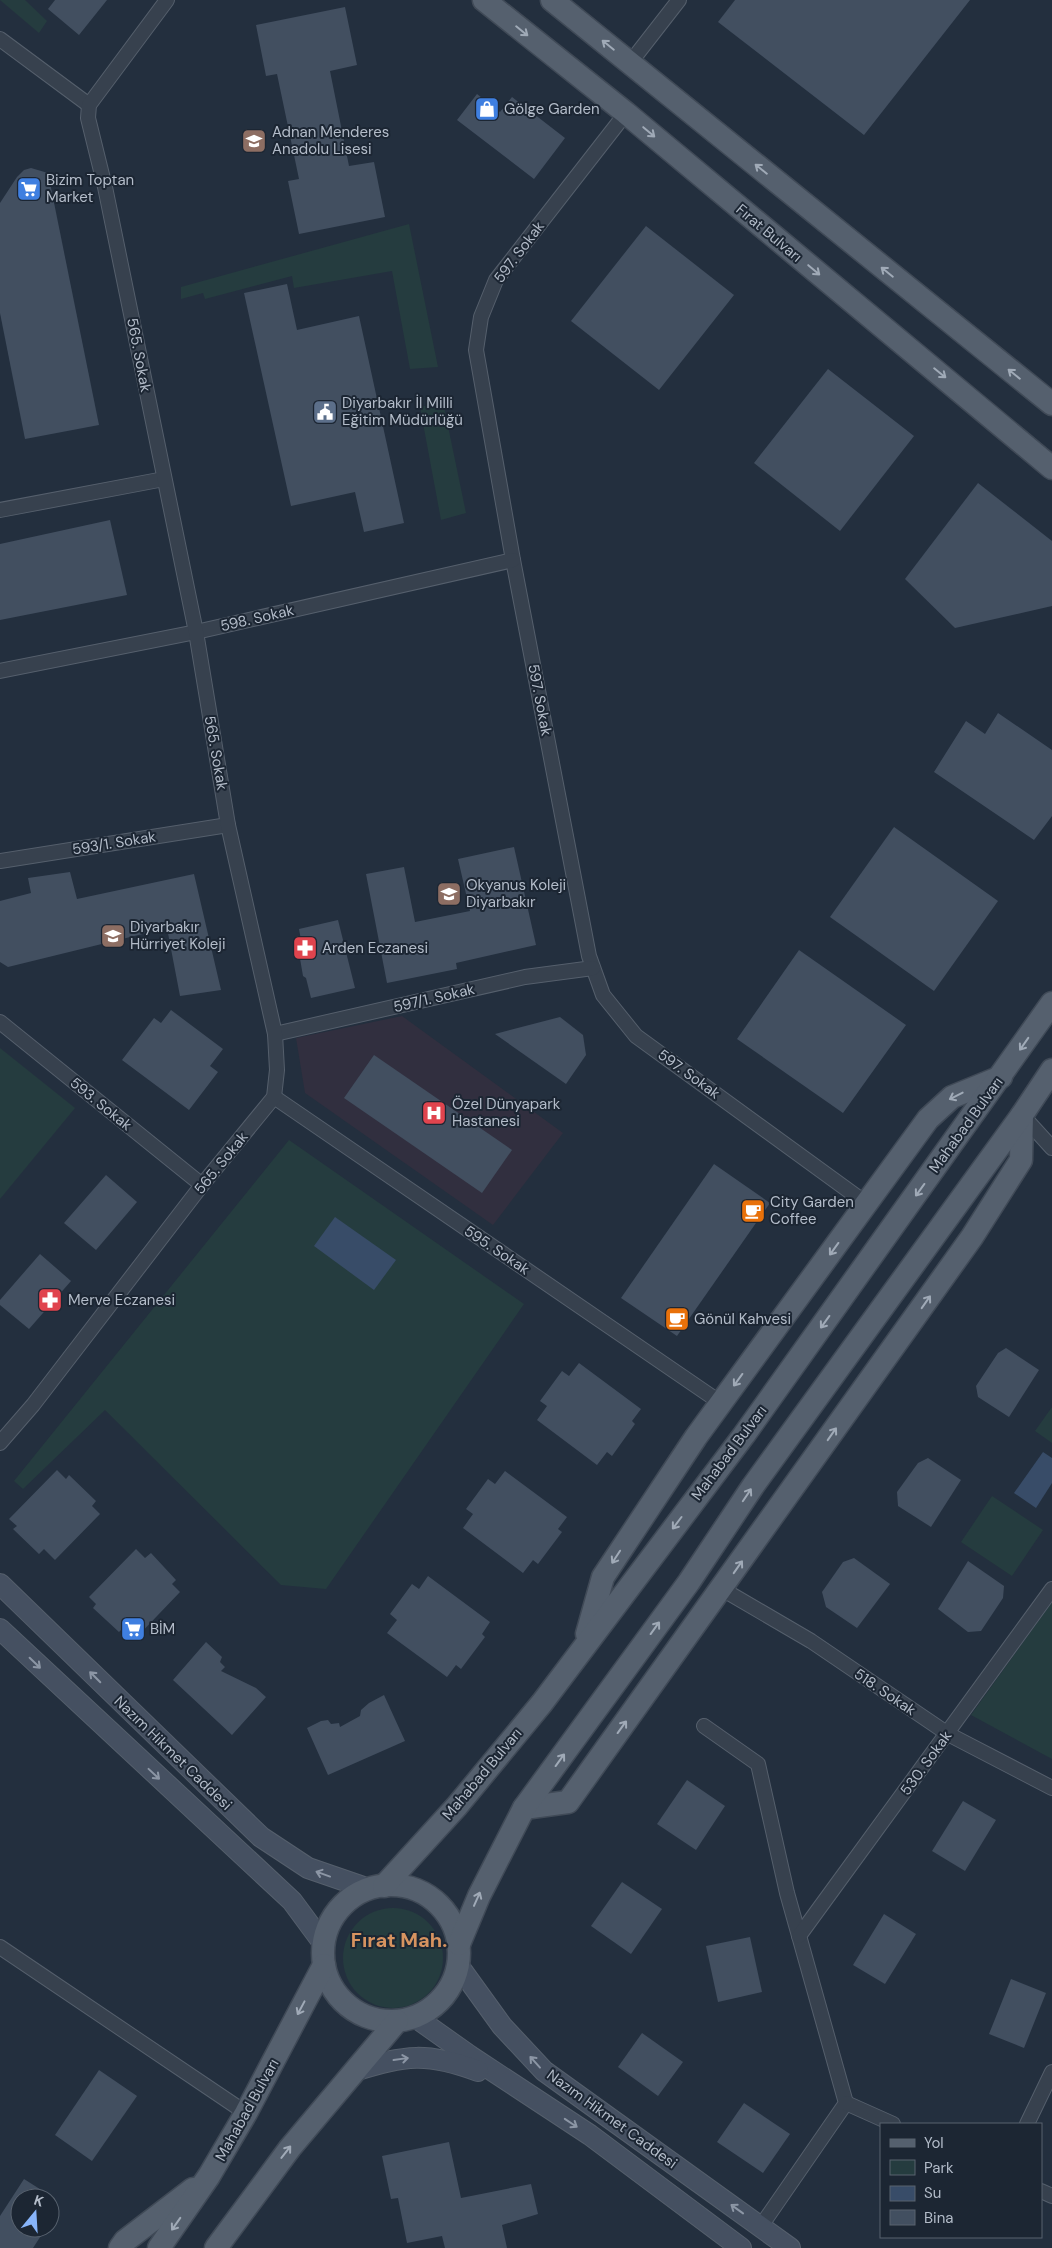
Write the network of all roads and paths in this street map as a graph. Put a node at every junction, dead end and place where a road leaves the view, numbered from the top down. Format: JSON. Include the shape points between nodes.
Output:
{"nodes":[{"id":1,"x":167,"y":0,"type":"edge"},
{"id":2,"x":484,"y":0,"type":"edge"},
{"id":3,"x":552,"y":0,"type":"edge"},
{"id":4,"x":680,"y":0,"type":"edge"},
{"id":5,"x":0,"y":39,"type":"edge"},
{"id":6,"x":630,"y":63,"type":"junction"},
{"id":7,"x":89,"y":105,"type":"junction"},
{"id":8,"x":626,"y":113,"type":"junction"},
{"id":9,"x":1052,"y":404,"type":"edge"},
{"id":10,"x":1052,"y":468,"type":"edge"},
{"id":11,"x":164,"y":479,"type":"junction"},
{"id":12,"x":0,"y":510,"type":"edge"},
{"id":13,"x":513,"y":560,"type":"junction"},
{"id":14,"x":196,"y":632,"type":"junction"},
{"id":15,"x":0,"y":671,"type":"edge"},
{"id":16,"x":228,"y":825,"type":"junction"},
{"id":17,"x":0,"y":861,"type":"edge"},
{"id":18,"x":593,"y":968,"type":"junction"},
{"id":19,"x":1052,"y":1003,"type":"edge"},
{"id":20,"x":0,"y":1022,"type":"edge"},
{"id":21,"x":275,"y":1034,"type":"junction"},
{"id":22,"x":1052,"y":1070,"type":"edge"},
{"id":23,"x":1001,"y":1077,"type":"junction"},
{"id":24,"x":274,"y":1097,"type":"junction"},
{"id":25,"x":1022,"y":1115,"type":"junction"},
{"id":26,"x":1052,"y":1148,"type":"edge"},
{"id":27,"x":202,"y":1185,"type":"junction"},
{"id":28,"x":867,"y":1204,"type":"junction"},
{"id":29,"x":721,"y":1403,"type":"junction"},
{"id":30,"x":0,"y":1443,"type":"edge"},
{"id":31,"x":0,"y":1584,"type":"edge"},
{"id":32,"x":722,"y":1588,"type":"junction"},
{"id":33,"x":1052,"y":1589,"type":"edge"},
{"id":34,"x":0,"y":1629,"type":"edge"},
{"id":35,"x":584,"y":1647,"type":"junction"},
{"id":36,"x":704,"y":1726,"type":"dead end"},
{"id":37,"x":948,"y":1734,"type":"junction"},
{"id":38,"x":1052,"y":1788,"type":"edge"},
{"id":39,"x":524,"y":1808,"type":"junction"},
{"id":40,"x":377,"y":1887,"type":"junction"},
{"id":41,"x":799,"y":1936,"type":"junction"},
{"id":42,"x":323,"y":1943,"type":"junction"},
{"id":43,"x":0,"y":1947,"type":"edge"},
{"id":44,"x":458,"y":1955,"type":"junction"},
{"id":45,"x":324,"y":1965,"type":"junction"},
{"id":46,"x":406,"y":2019,"type":"junction"},
{"id":47,"x":354,"y":2071,"type":"junction"},
{"id":48,"x":1052,"y":2072,"type":"edge"},
{"id":49,"x":506,"y":2080,"type":"junction"},
{"id":50,"x":846,"y":2103,"type":"junction"},
{"id":51,"x":246,"y":2113,"type":"junction"},
{"id":52,"x":891,"y":2123,"type":"edge"},
{"id":53,"x":1028,"y":2123,"type":"edge"},
{"id":54,"x":210,"y":2176,"type":"junction"},
{"id":55,"x":264,"y":2181,"type":"junction"},
{"id":56,"x":761,"y":2226,"type":"junction"},
{"id":57,"x":120,"y":2248,"type":"edge"},
{"id":58,"x":159,"y":2248,"type":"edge"},
{"id":59,"x":216,"y":2248,"type":"edge"},
{"id":60,"x":234,"y":2248,"type":"edge"},
{"id":61,"x":741,"y":2248,"type":"edge"},
{"id":62,"x":790,"y":2248,"type":"edge"}],
"edges":[{"from":1,"to":7,"type":"street"},
{"from":2,"to":8,"type":"main road","name":"Fırat Bulvarı","one_way":true},
{"from":6,"to":3,"type":"main road","one_way":true},
{"from":4,"to":6,"type":"street"},
{"from":5,"to":7,"type":"street"},
{"from":9,"to":6,"type":"main road","one_way":true},
{"from":7,"to":11,"type":"street","name":"565. Sokak","via":[[88,118]]},
{"from":8,"to":10,"type":"main road","name":"Fırat Bulvarı","one_way":true},
{"from":8,"to":13,"type":"street","name":"597. Sokak","via":[[496,280],[481,317],[476,350]]},
{"from":11,"to":12,"type":"street"},
{"from":11,"to":14,"type":"street","name":"565. Sokak"},
{"from":13,"to":14,"type":"street","name":"598. Sokak"},
{"from":13,"to":18,"type":"street","name":"597. Sokak"},
{"from":14,"to":15,"type":"street","name":"598. Sokak"},
{"from":14,"to":16,"type":"street","name":"565. Sokak"},
{"from":16,"to":17,"type":"street","name":"593/1. Sokak"},
{"from":16,"to":21,"type":"street","name":"565. Sokak"},
{"from":18,"to":21,"type":"street","name":"597/1. Sokak","via":[[525,977]]},
{"from":18,"to":28,"type":"street","name":"597. Sokak","via":[[603,994],[636,1036]]},
{"from":19,"to":23,"type":"main road","name":"Mahabad Bulvarı","one_way":true},
{"from":20,"to":27,"type":"street","name":"593. Sokak"},
{"from":21,"to":24,"type":"street","name":"565. Sokak","via":[[277,1070]]},
{"from":22,"to":25,"type":"main road"},
{"from":23,"to":28,"type":"main road","one_way":true,"via":[[952,1097],[928,1119]]},
{"from":23,"to":35,"type":"main road","name":"Mahabad Bulvarı","one_way":true,"via":[[744,1435]]},
{"from":24,"to":27,"type":"street","name":"565. Sokak"},
{"from":24,"to":29,"type":"street","name":"595. Sokak"},
{"from":25,"to":26,"type":"street"},
{"from":32,"to":25,"type":"main road","one_way":true,"via":[[972,1237],[1022,1160]]},
{"from":39,"to":25,"type":"main road","one_way":true},
{"from":27,"to":30,"type":"street","name":"565. Sokak","via":[[33,1405]]},
{"from":28,"to":29,"type":"main road","one_way":true},
{"from":29,"to":35,"type":"main road","one_way":true,"via":[[603,1577]]},
{"from":40,"to":31,"type":"main road","name":"Nazım Hikmet Caddesi","one_way":true,"via":[[308,1868],[261,1836]]},
{"from":32,"to":37,"type":"street","name":"518. Sokak","via":[[811,1641]]},
{"from":39,"to":32,"type":"main road","one_way":true,"via":[[568,1802]]},
{"from":33,"to":37,"type":"street","name":"530. Sokak"},
{"from":34,"to":42,"type":"main road","name":"Nazım Hikmet Caddesi","one_way":true,"via":[[292,1902]]},
{"from":35,"to":40,"type":"main road","name":"Mahabad Bulvarı","via":[[457,1806]]},
{"from":36,"to":41,"type":"street","via":[[758,1764]]},
{"from":37,"to":38,"type":"street","name":"518. Sokak"},
{"from":37,"to":41,"type":"street","name":"530. Sokak"},
{"from":44,"to":39,"type":"main road","one_way":true,"via":[[478,1896]]},
{"from":40,"to":42,"type":"main road","via":[[353,1897],[339,1909]]},
{"from":40,"to":44,"type":"main road","via":[[405,1887],[425,1894],[453,1924]]},
{"from":41,"to":50,"type":"street"},
{"from":42,"to":45,"type":"main road"},
{"from":43,"to":51,"type":"street"},
{"from":44,"to":46,"type":"main road","via":[[453,1982],[444,1997],[431,2009]]},
{"from":56,"to":44,"type":"main road","name":"Nazım Hikmet Caddesi","one_way":true,"via":[[544,2071],[502,2026]]},
{"from":45,"to":46,"type":"main road","via":[[330,1984],[342,2001],[358,2013],[377,2020]]},
{"from":45,"to":51,"type":"main road","name":"Mahabad Bulvarı","one_way":true},
{"from":46,"to":47,"type":"main road"},
{"from":46,"to":49,"type":"main road","name":"Nazım Hikmet Caddesi"},
{"from":47,"to":49,"type":"main road","one_way":true,"via":[[386,2061],[421,2056],[451,2061]]},
{"from":55,"to":47,"type":"main road","one_way":true},
{"from":48,"to":53,"type":"street"},
{"from":49,"to":61,"type":"main road","name":"Nazım Hikmet Caddesi","one_way":true,"via":[[590,2136]]},
{"from":50,"to":52,"type":"street"},
{"from":50,"to":56,"type":"street"},
{"from":51,"to":54,"type":"main road","name":"Mahabad Bulvarı"},
{"from":54,"to":57,"type":"main road"},
{"from":54,"to":58,"type":"main road","name":"Mahabad Bulvarı","one_way":true},
{"from":55,"to":59,"type":"main road"},
{"from":55,"to":60,"type":"main road"},
{"from":56,"to":62,"type":"main road","name":"Nazım Hikmet Caddesi"}]}
